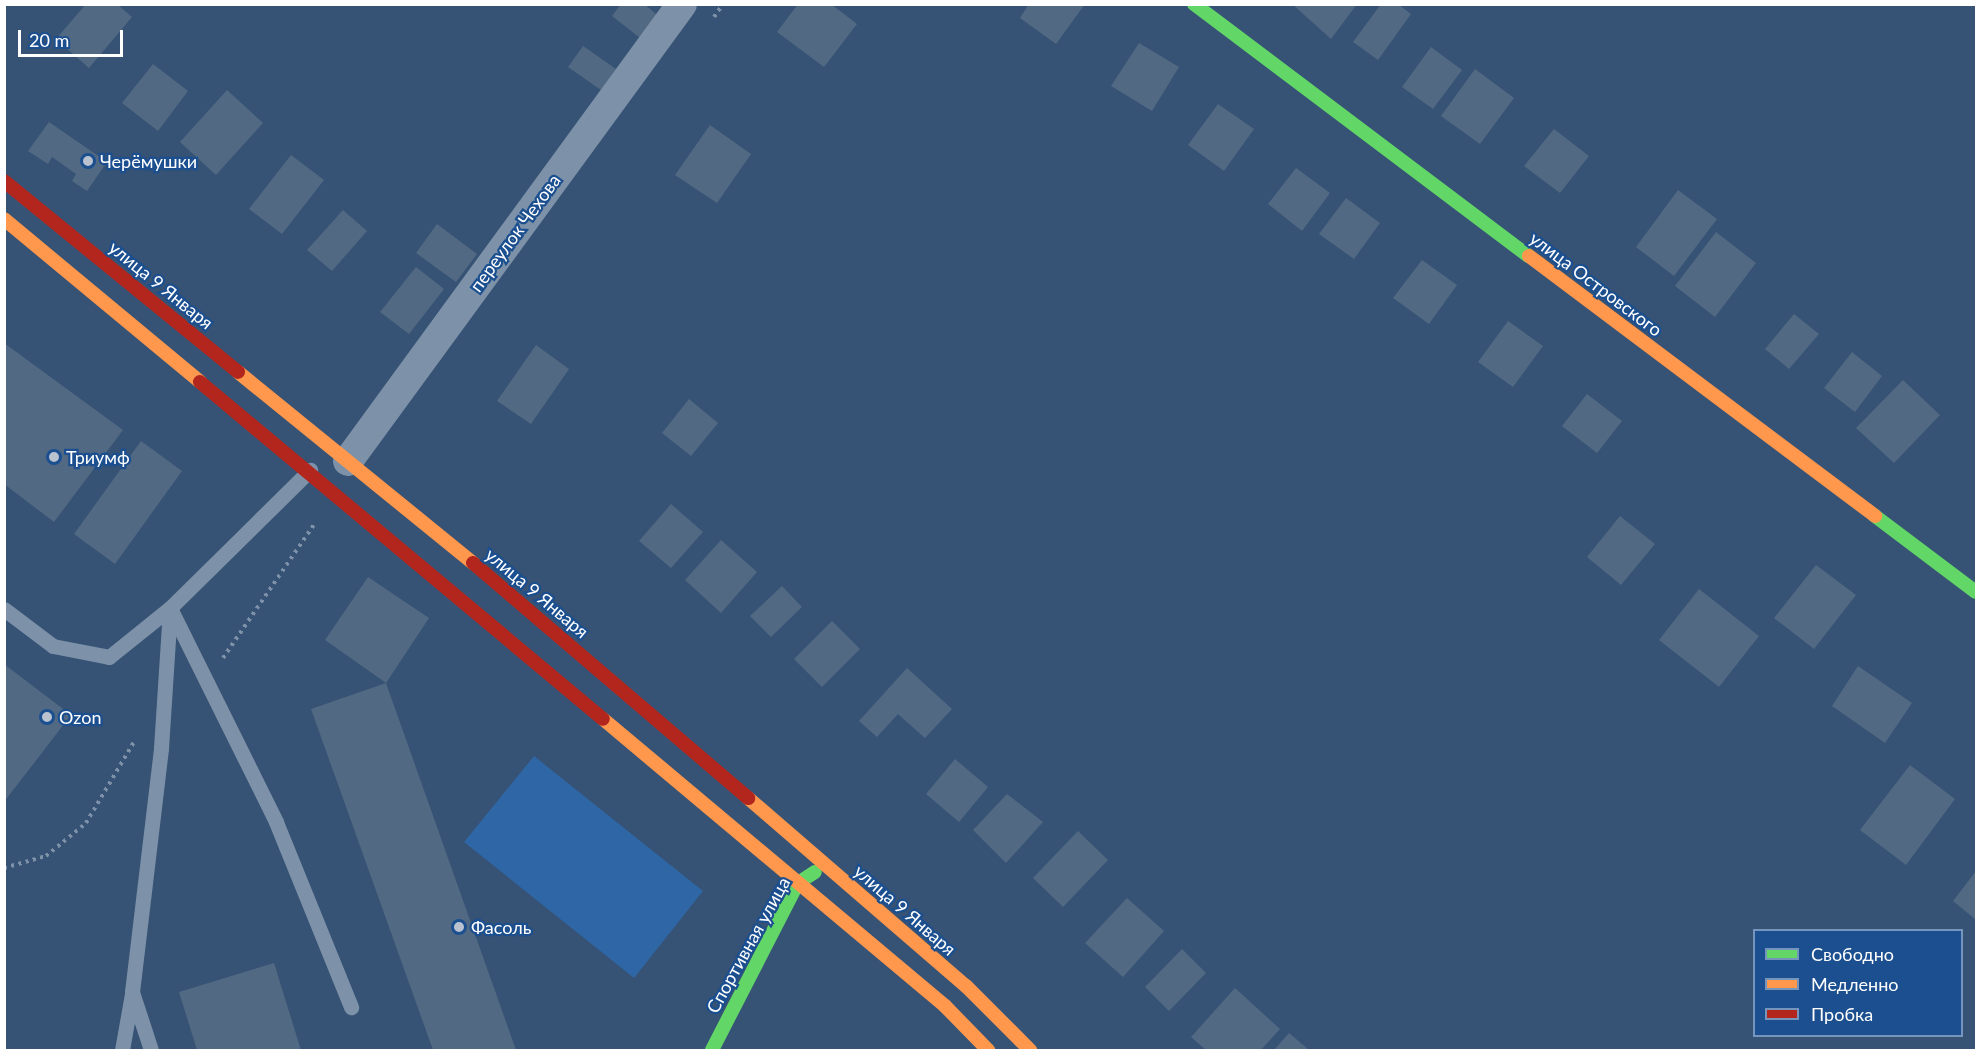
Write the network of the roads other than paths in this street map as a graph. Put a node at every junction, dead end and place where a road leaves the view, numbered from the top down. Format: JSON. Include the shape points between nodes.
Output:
{"nodes":[{"id":1,"x":682,"y":4,"type":"edge"},
{"id":2,"x":1194,"y":4,"type":"edge"},
{"id":3,"x":4,"y":181,"type":"edge"},
{"id":4,"x":4,"y":219,"type":"edge"},
{"id":5,"x":348,"y":461,"type":"junction"},
{"id":6,"x":309,"y":470,"type":"junction"},
{"id":7,"x":1977,"y":592,"type":"edge"},
{"id":8,"x":170,"y":608,"type":"junction"},
{"id":9,"x":4,"y":609,"type":"edge"},
{"id":10,"x":825,"y":864,"type":"junction"},
{"id":11,"x":798,"y":883,"type":"junction"},
{"id":12,"x":132,"y":992,"type":"junction"},
{"id":13,"x":351,"y":1007,"type":"dead end"},
{"id":14,"x":122,"y":1050,"type":"edge"},
{"id":15,"x":151,"y":1050,"type":"edge"},
{"id":16,"x":712,"y":1050,"type":"edge"},
{"id":17,"x":988,"y":1050,"type":"edge"},
{"id":18,"x":1030,"y":1050,"type":"edge"}],
"edges":[{"from":1,"to":5,"type":"street","name":"переулок Чехова"},
{"from":2,"to":7,"type":"main road","name":"улица Островского"},
{"from":3,"to":5,"type":"main road","name":"улица 9 Января"},
{"from":4,"to":6,"type":"main road"},
{"from":5,"to":6,"type":"lane"},
{"from":5,"to":10,"type":"main road","name":"улица 9 Января","via":[[530,609]]},
{"from":6,"to":8,"type":"lane"},
{"from":6,"to":11,"type":"main road"},
{"from":8,"to":9,"type":"lane","via":[[109,657],[53,646]]},
{"from":8,"to":12,"type":"lane","via":[[161,748]]},
{"from":8,"to":13,"type":"lane","via":[[276,822]]},
{"from":10,"to":11,"type":"main road","name":"Спортивная улица"},
{"from":10,"to":18,"type":"main road","name":"улица 9 Января","via":[[966,986]]},
{"from":11,"to":16,"type":"main road","name":"Спортивная улица"},
{"from":11,"to":17,"type":"main road","via":[[945,1006]]},
{"from":12,"to":14,"type":"lane"},
{"from":12,"to":15,"type":"lane"}]}
